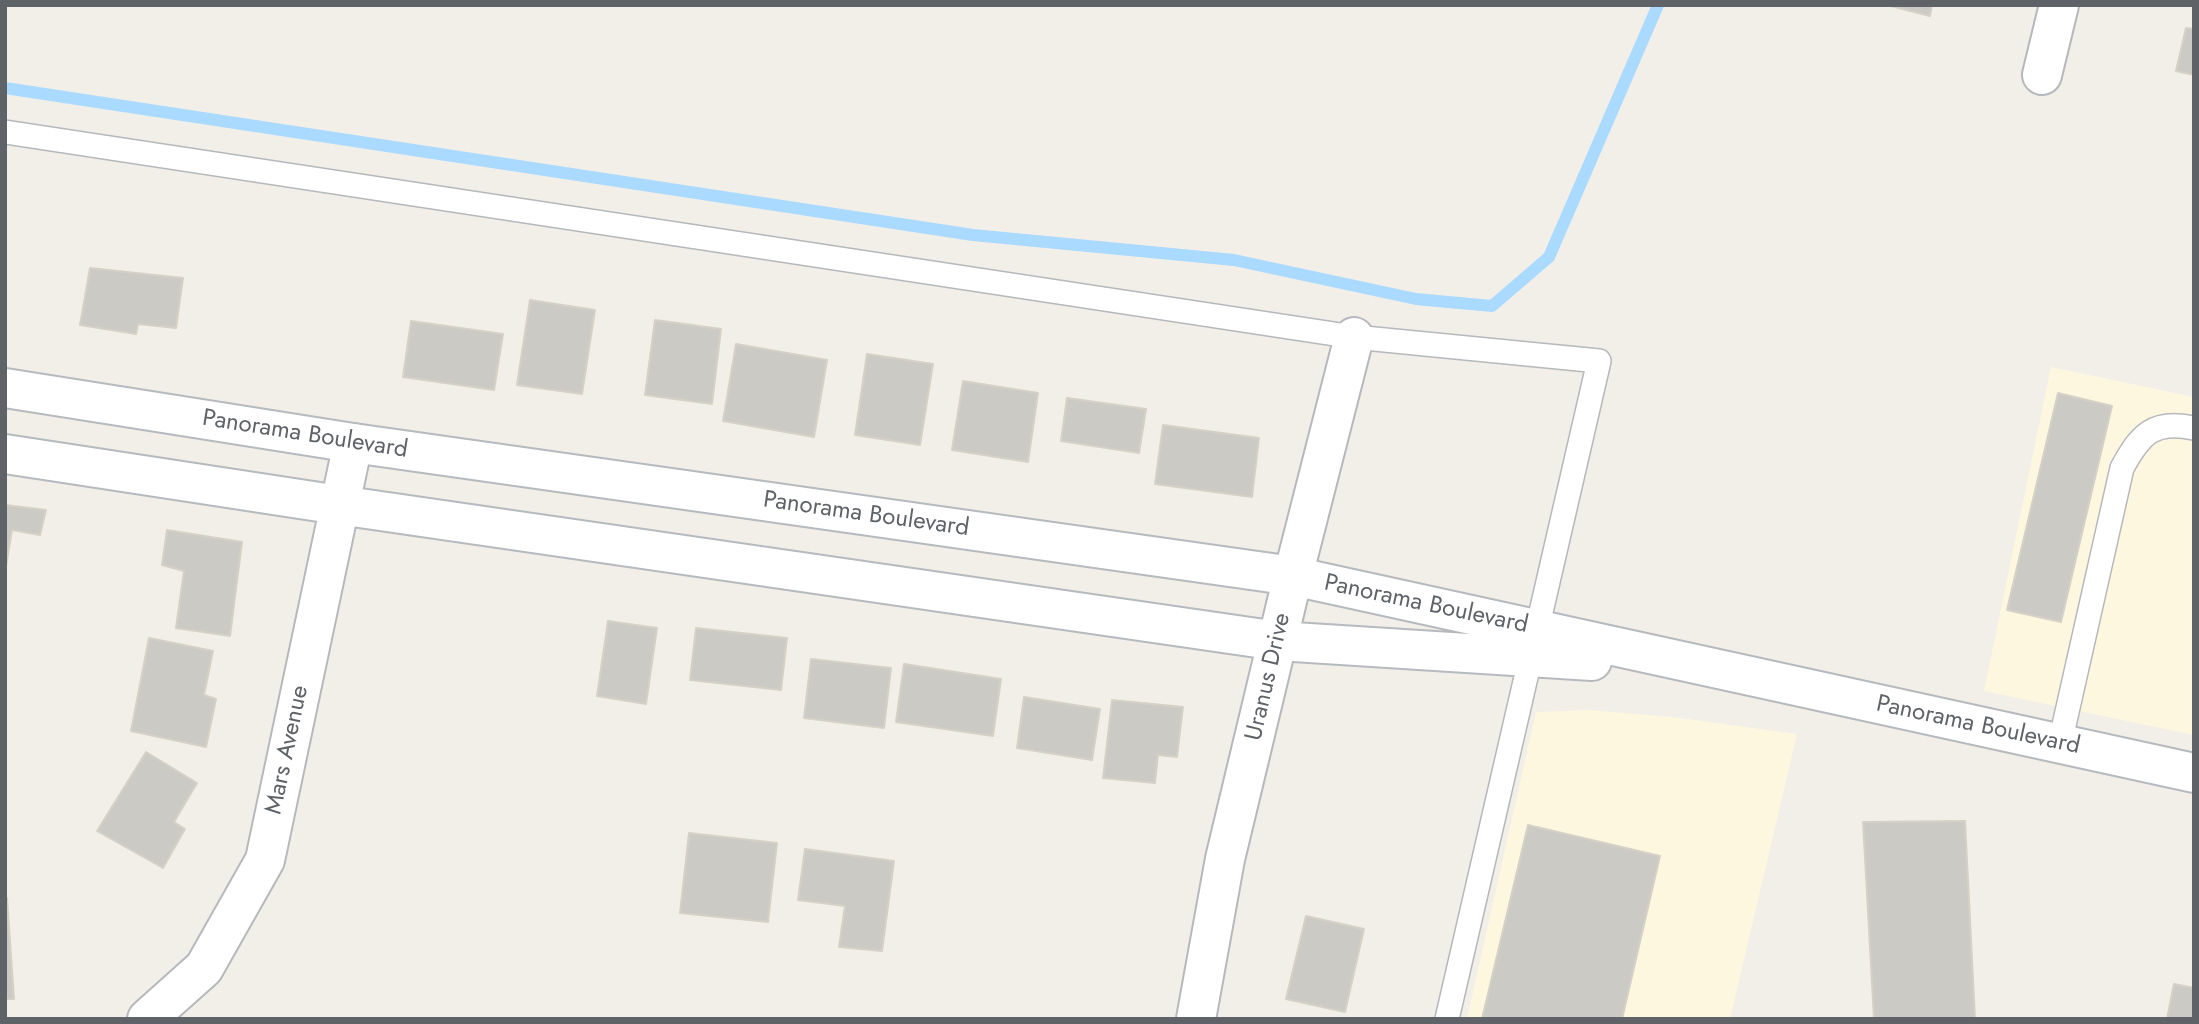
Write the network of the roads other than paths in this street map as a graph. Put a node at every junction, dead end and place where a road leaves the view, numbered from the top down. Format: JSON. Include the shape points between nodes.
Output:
{"nodes":[{"id":1,"x":2059,"y":5,"type":"edge"},
{"id":2,"x":2042,"y":75,"type":"dead end"},
{"id":3,"x":5,"y":132,"type":"edge"},
{"id":4,"x":1354,"y":337,"type":"junction"},
{"id":5,"x":5,"y":388,"type":"edge"},
{"id":6,"x":2194,"y":428,"type":"edge"},
{"id":7,"x":353,"y":443,"type":"junction"},
{"id":8,"x":5,"y":454,"type":"edge"},
{"id":9,"x":339,"y":505,"type":"junction"},
{"id":10,"x":1293,"y":576,"type":"junction"},
{"id":11,"x":1278,"y":641,"type":"junction"},
{"id":12,"x":1535,"y":643,"type":"junction"},
{"id":13,"x":2060,"y":743,"type":"junction"},
{"id":14,"x":2194,"y":773,"type":"edge"},
{"id":15,"x":147,"y":1019,"type":"edge"},
{"id":16,"x":1196,"y":1019,"type":"edge"},
{"id":17,"x":1447,"y":1019,"type":"edge"}],
"edges":[{"from":1,"to":2,"type":"main road"},
{"from":3,"to":4,"type":"lane"},
{"from":4,"to":10,"type":"main road","name":"Uranus Drive"},
{"from":4,"to":12,"type":"lane","via":[[1600,361]]},
{"from":5,"to":7,"type":"main road","name":"Panorama Boulevard"},
{"from":6,"to":13,"type":"lane","via":[[2174,424],[2150,430],[2134,444],[2122,468]]},
{"from":7,"to":9,"type":"main road","name":"Mars Avenue"},
{"from":7,"to":10,"type":"main road","name":"Panorama Boulevard"},
{"from":8,"to":9,"type":"main road","name":"Panorama Boulevard"},
{"from":9,"to":11,"type":"main road","name":"Panorama Boulevard"},
{"from":9,"to":15,"type":"main road","name":"Mars Avenue","via":[[265,860],[204,968]]},
{"from":10,"to":11,"type":"main road","name":"Uranus Drive"},
{"from":10,"to":12,"type":"main road","name":"Panorama Boulevard"},
{"from":11,"to":12,"type":"main road","name":"Panorama Boulevard"},
{"from":11,"to":16,"type":"main road","name":"Uranus Drive","via":[[1225,859]]},
{"from":12,"to":13,"type":"main road","name":"Panorama Boulevard","via":[[1722,670]]},
{"from":12,"to":17,"type":"lane"},
{"from":13,"to":14,"type":"main road","name":"Panorama Boulevard"}]}
